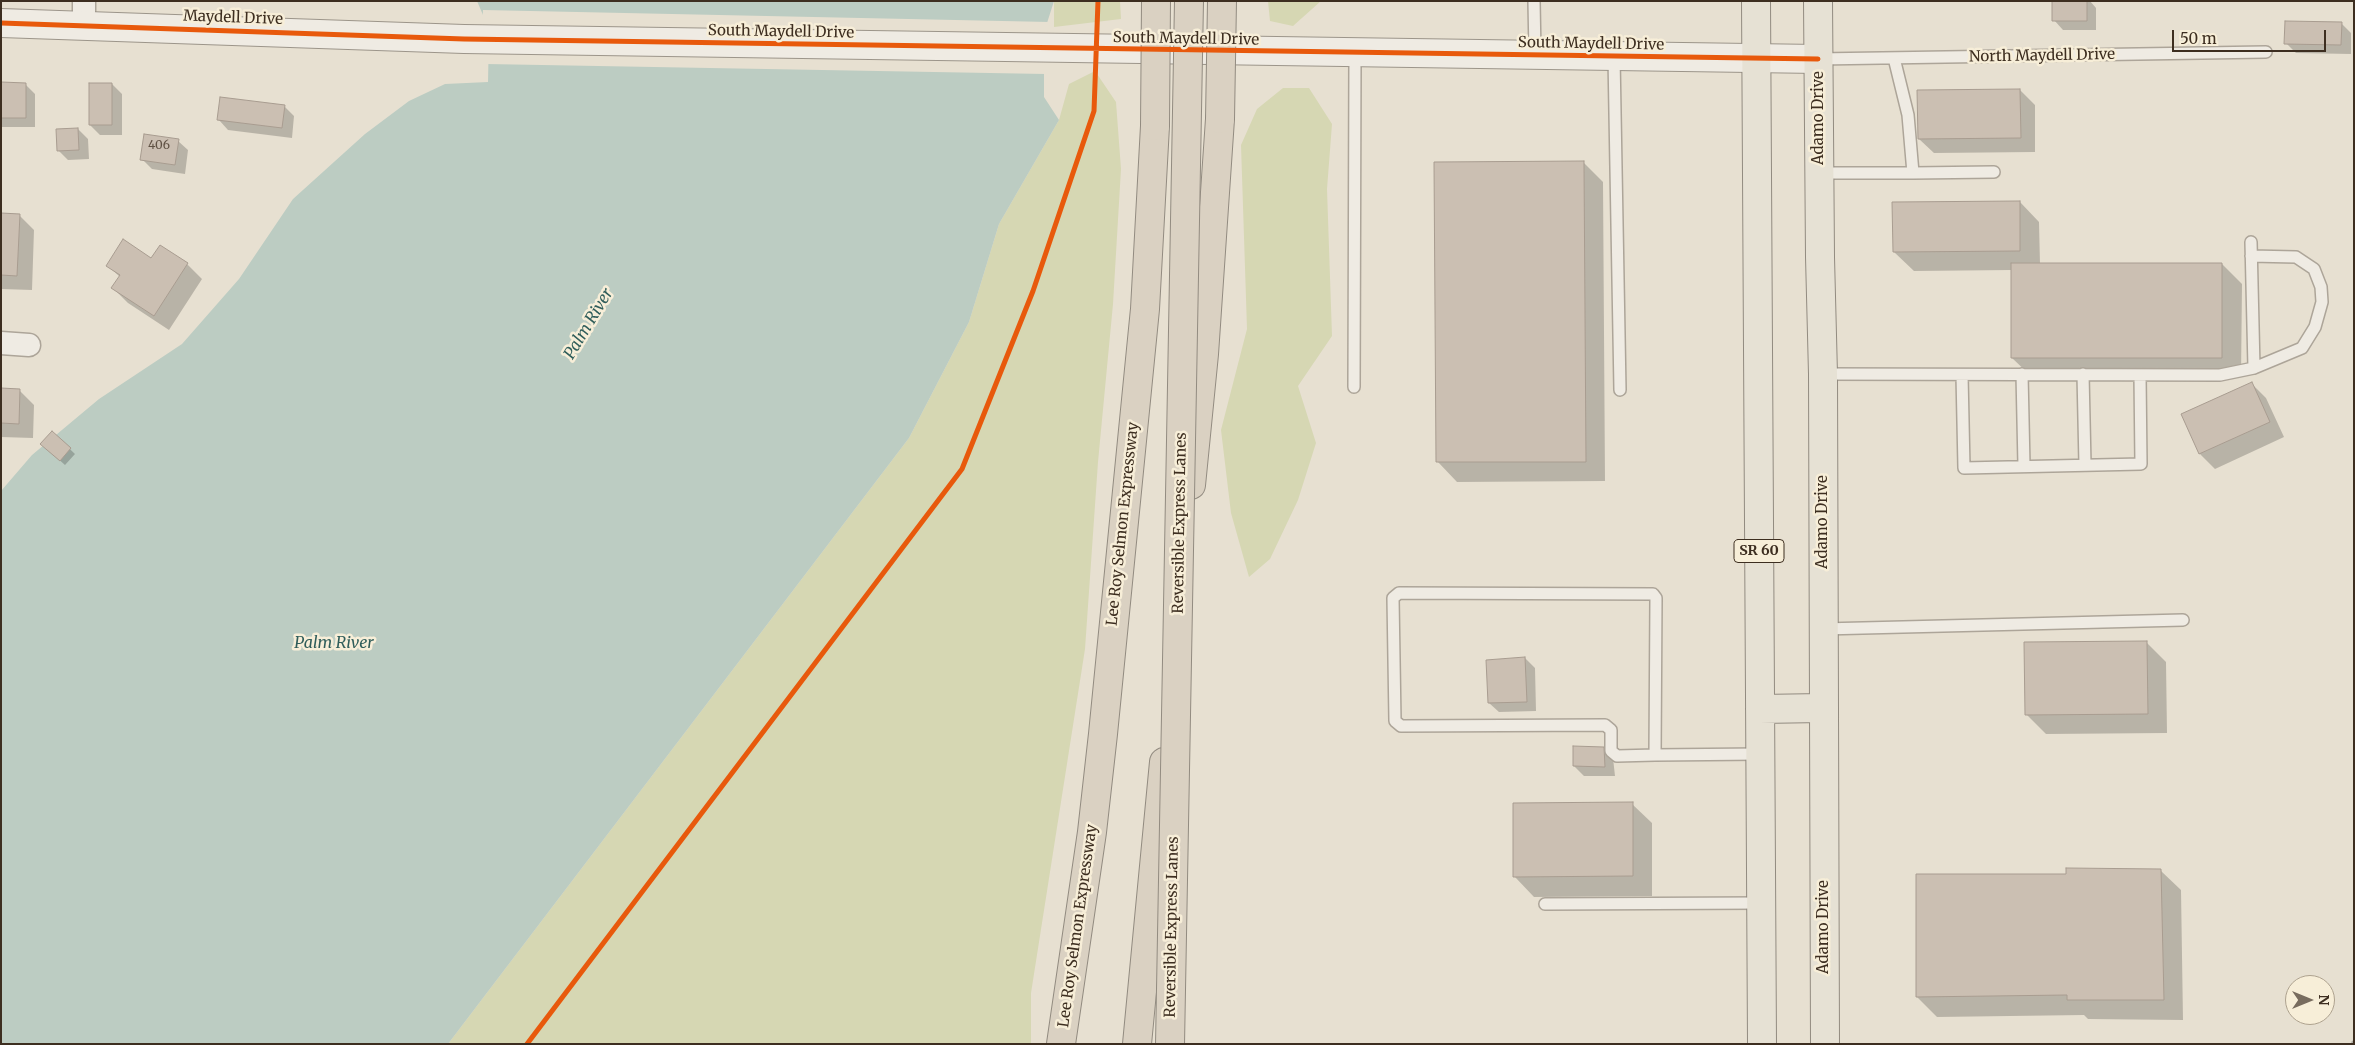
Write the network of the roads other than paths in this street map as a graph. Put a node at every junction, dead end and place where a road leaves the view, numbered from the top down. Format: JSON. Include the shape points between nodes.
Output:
{"nodes":[{"id":1,"x":1156,"y":1,"type":"edge"},
{"id":2,"x":1189,"y":1,"type":"edge"},
{"id":3,"x":1222,"y":1,"type":"edge"},
{"id":4,"x":1534,"y":1,"type":"edge"},
{"id":5,"x":1756,"y":1,"type":"edge"},
{"id":6,"x":1818,"y":1,"type":"edge"},
{"id":7,"x":84,"y":13,"type":"edge"},
{"id":8,"x":1,"y":23,"type":"edge"},
{"id":9,"x":464,"y":40,"type":"joint"},
{"id":10,"x":2266,"y":52,"type":"dead end"},
{"id":11,"x":1355,"y":53,"type":"junction"},
{"id":12,"x":1535,"y":56,"type":"junction"},
{"id":13,"x":1614,"y":57,"type":"junction"},
{"id":14,"x":1894,"y":58,"type":"junction"},
{"id":15,"x":1756,"y":59,"type":"junction"},
{"id":16,"x":1818,"y":59,"type":"junction"},
{"id":17,"x":1913,"y":172,"type":"junction"},
{"id":18,"x":1994,"y":172,"type":"dead end"},
{"id":19,"x":1819,"y":173,"type":"junction"},
{"id":20,"x":2250,"y":242,"type":"dead end"},
{"id":21,"x":2250,"y":256,"type":"junction"},
{"id":22,"x":1,"y":343,"type":"edge"},
{"id":23,"x":29,"y":345,"type":"dead end"},
{"id":24,"x":2254,"y":368,"type":"junction"},
{"id":25,"x":1823,"y":374,"type":"junction"},
{"id":26,"x":2022,"y":374,"type":"junction"},
{"id":27,"x":2083,"y":374,"type":"junction"},
{"id":28,"x":1962,"y":375,"type":"junction"},
{"id":29,"x":2140,"y":375,"type":"junction"},
{"id":30,"x":1354,"y":388,"type":"dead end"},
{"id":31,"x":1620,"y":390,"type":"dead end"},
{"id":32,"x":2085,"y":465,"type":"junction"},
{"id":33,"x":2024,"y":466,"type":"junction"},
{"id":34,"x":2182,"y":620,"type":"dead end"},
{"id":35,"x":1823,"y":629,"type":"junction"},
{"id":36,"x":1822,"y":708,"type":"junction"},
{"id":37,"x":1760,"y":709,"type":"junction"},
{"id":38,"x":1760,"y":754,"type":"junction"},
{"id":39,"x":1655,"y":755,"type":"junction"},
{"id":40,"x":1761,"y":903,"type":"junction"},
{"id":41,"x":1544,"y":904,"type":"dead end"},
{"id":42,"x":1144,"y":962,"type":"junction"},
{"id":43,"x":1062,"y":1044,"type":"edge"},
{"id":44,"x":1136,"y":1044,"type":"edge"},
{"id":45,"x":1149,"y":1044,"type":"edge"},
{"id":46,"x":1170,"y":1044,"type":"edge"},
{"id":47,"x":1762,"y":1044,"type":"edge"},
{"id":48,"x":1825,"y":1044,"type":"edge"}],
"edges":[{"from":1,"to":43,"type":"highway","name":"Lee Roy Selmon Expressway","bridge":true,"via":[[1155,126],[1146,300],[1092,832]]},
{"from":2,"to":46,"type":"highway","name":"Reversible Express Lanes","bridge":true},
{"from":3,"to":42,"type":"highway","bridge":true,"via":[[1220,119],[1203,364]]},
{"from":4,"to":12,"type":"lane"},
{"from":5,"to":15,"type":"main road","number":"SR 60"},
{"from":6,"to":16,"type":"main road","name":"Adamo Drive"},
{"from":7,"to":8,"type":"street","name":"Maydell Drive"},
{"from":7,"to":9,"type":"street","name":"Maydell Drive"},
{"from":9,"to":11,"type":"street","name":"South Maydell Drive"},
{"from":10,"to":14,"type":"lane","name":"North Maydell Drive"},
{"from":11,"to":12,"type":"street","name":"South Maydell Drive"},
{"from":11,"to":30,"type":"lane"},
{"from":12,"to":13,"type":"street","name":"South Maydell Drive"},
{"from":13,"to":15,"type":"street","name":"South Maydell Drive"},
{"from":13,"to":31,"type":"lane"},
{"from":14,"to":16,"type":"lane","name":"North Maydell Drive"},
{"from":14,"to":17,"type":"lane","via":[[1908,115]]},
{"from":15,"to":16,"type":"street","name":"South Maydell Drive"},
{"from":15,"to":37,"type":"main road","number":"SR 60"},
{"from":16,"to":19,"type":"main road","name":"Adamo Drive"},
{"from":17,"to":18,"type":"lane"},
{"from":17,"to":19,"type":"lane"},
{"from":19,"to":25,"type":"main road","name":"Adamo Drive"},
{"from":20,"to":21,"type":"lane"},
{"from":21,"to":24,"type":"lane"},
{"from":21,"to":24,"type":"lane","via":[[2296,257],[2314,268],[2322,302],[2315,327],[2302,348]]},
{"from":22,"to":23,"type":"street"},
{"from":24,"to":29,"type":"lane","via":[[2220,375]]},
{"from":25,"to":28,"type":"lane"},
{"from":25,"to":35,"type":"main road","name":"Adamo Drive"},
{"from":26,"to":27,"type":"lane"},
{"from":26,"to":28,"type":"lane"},
{"from":26,"to":33,"type":"lane"},
{"from":27,"to":29,"type":"lane"},
{"from":27,"to":32,"type":"lane"},
{"from":28,"to":33,"type":"lane","via":[[1964,468]]},
{"from":29,"to":32,"type":"lane","via":[[2141,464]]},
{"from":32,"to":33,"type":"lane"},
{"from":34,"to":35,"type":"lane"},
{"from":35,"to":36,"type":"main road","name":"Adamo Drive"},
{"from":36,"to":37,"type":"main road"},
{"from":36,"to":48,"type":"main road","name":"Adamo Drive"},
{"from":37,"to":38,"type":"main road","number":"SR 60"},
{"from":38,"to":39,"type":"lane"},
{"from":38,"to":40,"type":"main road","number":"SR 60"},
{"from":39,"to":39,"type":"lane","via":[[1613,754],[1611,730],[1605,725],[1401,726],[1395,721],[1393,598],[1399,593],[1653,594],[1656,598]]},
{"from":40,"to":41,"type":"lane"},
{"from":40,"to":47,"type":"main road","number":"SR 60"},
{"from":42,"to":44,"type":"highway"},
{"from":42,"to":45,"type":"lane"}]}
